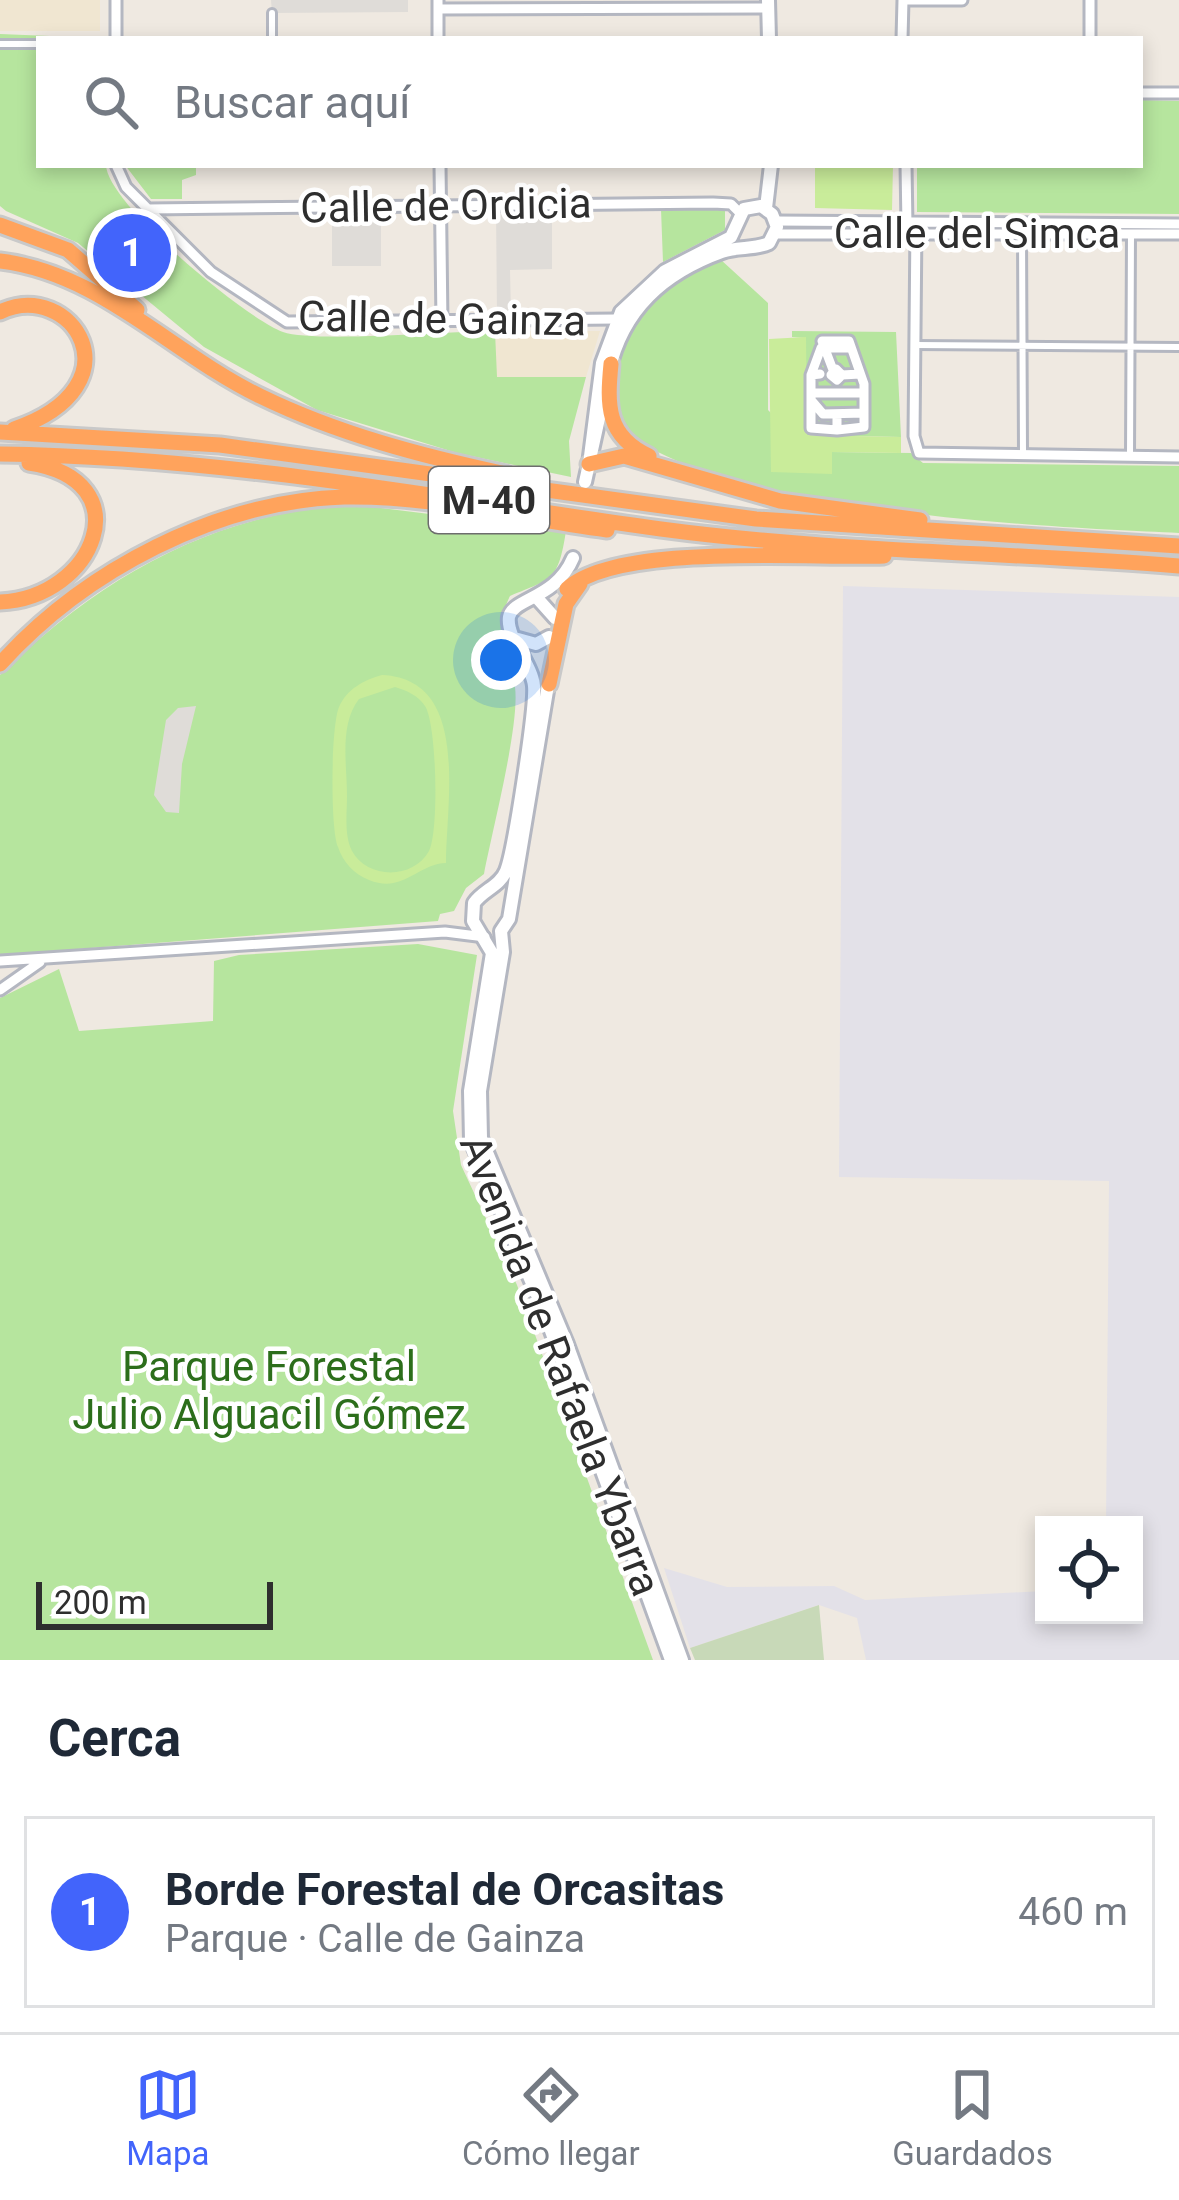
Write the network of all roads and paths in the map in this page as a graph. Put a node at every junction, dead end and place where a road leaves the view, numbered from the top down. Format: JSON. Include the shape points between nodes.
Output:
{"nodes":[{"id":1,"x":116,"y":0,"type":"edge"},
{"id":2,"x":903,"y":0,"type":"edge"},
{"id":3,"x":962,"y":0,"type":"edge"},
{"id":4,"x":1090,"y":0,"type":"edge"},
{"id":5,"x":438,"y":4,"type":"edge"},
{"id":6,"x":768,"y":4,"type":"edge"},
{"id":7,"x":272,"y":13,"type":"dead end"},
{"id":8,"x":116,"y":36,"type":"edge"},
{"id":9,"x":272,"y":36,"type":"edge"},
{"id":10,"x":438,"y":36,"type":"edge"},
{"id":11,"x":769,"y":36,"type":"edge"},
{"id":12,"x":902,"y":36,"type":"edge"},
{"id":13,"x":1090,"y":36,"type":"edge"},
{"id":14,"x":0,"y":44,"type":"edge"},
{"id":15,"x":36,"y":44,"type":"edge"},
{"id":16,"x":1143,"y":93,"type":"edge"},
{"id":17,"x":1179,"y":93,"type":"edge"},
{"id":18,"x":116,"y":168,"type":"edge"},
{"id":19,"x":440,"y":168,"type":"edge"},
{"id":20,"x":770,"y":168,"type":"edge"},
{"id":21,"x":906,"y":168,"type":"edge"},
{"id":22,"x":441,"y":206,"type":"junction"},
{"id":23,"x":766,"y":208,"type":"junction"},
{"id":24,"x":148,"y":209,"type":"junction"},
{"id":25,"x":740,"y":213,"type":"junction"},
{"id":26,"x":1179,"y":224,"type":"edge"},
{"id":27,"x":0,"y":225,"type":"edge"},
{"id":28,"x":776,"y":227,"type":"junction"},
{"id":29,"x":912,"y":229,"type":"junction"},
{"id":30,"x":735,"y":233,"type":"junction"},
{"id":31,"x":1022,"y":234,"type":"junction"},
{"id":32,"x":1131,"y":234,"type":"junction"},
{"id":33,"x":1179,"y":234,"type":"edge"},
{"id":34,"x":748,"y":246,"type":"junction"},
{"id":35,"x":0,"y":261,"type":"edge"},
{"id":36,"x":0,"y":312,"type":"edge"},
{"id":37,"x":617,"y":319,"type":"junction"},
{"id":38,"x":442,"y":322,"type":"junction"},
{"id":39,"x":915,"y":345,"type":"junction"},
{"id":40,"x":1023,"y":346,"type":"junction"},
{"id":41,"x":1130,"y":346,"type":"junction"},
{"id":42,"x":1179,"y":347,"type":"edge"},
{"id":43,"x":821,"y":348,"type":"junction"},
{"id":44,"x":194,"y":358,"type":"junction"},
{"id":45,"x":611,"y":364,"type":"junction"},
{"id":46,"x":860,"y":374,"type":"junction"},
{"id":47,"x":829,"y":375,"type":"junction"},
{"id":48,"x":864,"y":394,"type":"junction"},
{"id":49,"x":821,"y":397,"type":"junction"},
{"id":50,"x":864,"y":413,"type":"junction"},
{"id":51,"x":834,"y":418,"type":"junction"},
{"id":52,"x":2,"y":432,"type":"edge"},
{"id":53,"x":9,"y":454,"type":"edge"},
{"id":54,"x":1023,"y":456,"type":"junction"},
{"id":55,"x":1130,"y":457,"type":"junction"},
{"id":56,"x":1179,"y":457,"type":"edge"},
{"id":57,"x":589,"y":464,"type":"junction"},
{"id":58,"x":585,"y":482,"type":"dead end"},
{"id":59,"x":741,"y":492,"type":"junction"},
{"id":60,"x":594,"y":498,"type":"junction"},
{"id":61,"x":658,"y":528,"type":"junction"},
{"id":62,"x":577,"y":533,"type":"dead end"},
{"id":63,"x":1017,"y":537,"type":"junction"},
{"id":64,"x":1179,"y":546,"type":"edge"},
{"id":65,"x":959,"y":552,"type":"junction"},
{"id":66,"x":573,"y":558,"type":"junction"},
{"id":67,"x":627,"y":565,"type":"junction"},
{"id":68,"x":1179,"y":566,"type":"edge"},
{"id":69,"x":567,"y":589,"type":"junction"},
{"id":70,"x":538,"y":598,"type":"junction"},
{"id":71,"x":0,"y":602,"type":"edge"},
{"id":72,"x":555,"y":618,"type":"junction"},
{"id":73,"x":549,"y":637,"type":"junction"},
{"id":74,"x":517,"y":638,"type":"junction"},
{"id":75,"x":0,"y":664,"type":"edge"},
{"id":76,"x":549,"y":684,"type":"junction"},
{"id":77,"x":482,"y":892,"type":"junction"},
{"id":78,"x":508,"y":905,"type":"junction"},
{"id":79,"x":473,"y":910,"type":"junction"},
{"id":80,"x":501,"y":931,"type":"junction"},
{"id":81,"x":446,"y":932,"type":"junction"},
{"id":82,"x":482,"y":933,"type":"junction"},
{"id":83,"x":45,"y":960,"type":"junction"},
{"id":84,"x":0,"y":961,"type":"edge"},
{"id":85,"x":0,"y":990,"type":"edge"},
{"id":86,"x":671,"y":1660,"type":"edge"},
{"id":87,"x":682,"y":1660,"type":"edge"}],
"edges":[{"from":1,"to":8,"type":"street"},
{"from":2,"to":3,"type":"street"},
{"from":2,"to":12,"type":"street"},
{"from":4,"to":13,"type":"street"},
{"from":5,"to":6,"type":"street"},
{"from":5,"to":10,"type":"street"},
{"from":6,"to":11,"type":"main road"},
{"from":7,"to":9,"type":"street"},
{"from":14,"to":15,"type":"street"},
{"from":16,"to":17,"type":"street"},
{"from":18,"to":24,"type":"street","name":"Calle de Gainza"},
{"from":19,"to":22,"type":"street"},
{"from":20,"to":23,"type":"main road"},
{"from":21,"to":29,"type":"street"},
{"from":22,"to":24,"type":"street","name":"Calle de Ordicia"},
{"from":22,"to":25,"type":"street","name":"Calle de Ordicia","via":[[727,203]]},
{"from":22,"to":38,"type":"street"},
{"from":23,"to":25,"type":"main road"},
{"from":23,"to":28,"type":"main road"},
{"from":24,"to":38,"type":"street","name":"Calle de Gainza","via":[[211,272],[286,322]]},
{"from":25,"to":30,"type":"main road"},
{"from":26,"to":29,"type":"street","name":"Calle del Simca"},
{"from":27,"to":44,"type":"highway","via":[[68,250]]},
{"from":28,"to":29,"type":"street","name":"Calle del Simca"},
{"from":28,"to":34,"type":"main road","via":[[763,246]]},
{"from":29,"to":31,"type":"street","name":"Calle del Simca"},
{"from":29,"to":39,"type":"street"},
{"from":30,"to":34,"type":"main road"},
{"from":30,"to":37,"type":"main road","via":[[664,271]]},
{"from":31,"to":32,"type":"street","name":"Calle del Simca"},
{"from":31,"to":40,"type":"street"},
{"from":32,"to":33,"type":"street","name":"Calle del Simca"},
{"from":32,"to":41,"type":"street"},
{"from":34,"to":45,"type":"main road","via":[[688,266],[656,287],[624,326]]},
{"from":35,"to":44,"type":"highway","via":[[88,288]]},
{"from":36,"to":52,"type":"highway","via":[[41,306],[68,320],[85,362],[78,389],[59,410]]},
{"from":37,"to":38,"type":"street","name":"Calle de Gainza"},
{"from":37,"to":57,"type":"main road","via":[[602,363]]},
{"from":39,"to":40,"type":"street"},
{"from":39,"to":54,"type":"street","via":[[919,453]]},
{"from":40,"to":41,"type":"street"},
{"from":40,"to":54,"type":"street"},
{"from":41,"to":42,"type":"street"},
{"from":41,"to":55,"type":"street"},
{"from":43,"to":46,"type":"street","via":[[822,341],[849,341]]},
{"from":43,"to":47,"type":"street"},
{"from":43,"to":47,"type":"street"},
{"from":44,"to":60,"type":"highway","via":[[336,429]]},
{"from":45,"to":57,"type":"main road"},
{"from":45,"to":59,"type":"highway","via":[[608,413],[623,439]]},
{"from":46,"to":47,"type":"street"},
{"from":46,"to":48,"type":"street"},
{"from":47,"to":49,"type":"street"},
{"from":47,"to":49,"type":"street"},
{"from":48,"to":49,"type":"street"},
{"from":48,"to":50,"type":"street"},
{"from":49,"to":51,"type":"street"},
{"from":49,"to":51,"type":"street"},
{"from":49,"to":51,"type":"street","via":[[817,404]]},
{"from":49,"to":51,"type":"street","via":[[811,428]]},
{"from":50,"to":51,"type":"street"},
{"from":50,"to":51,"type":"street","via":[[863,429]]},
{"from":52,"to":60,"type":"highway","number":"M-40","via":[[220,445]]},
{"from":53,"to":61,"type":"highway","number":"M-40","via":[[326,476]]},
{"from":53,"to":71,"type":"highway","via":[[76,481],[96,525],[83,562],[64,582]]},
{"from":54,"to":55,"type":"street"},
{"from":55,"to":56,"type":"street"},
{"from":57,"to":58,"type":"main road"},
{"from":57,"to":59,"type":"highway","via":[[624,456]]},
{"from":59,"to":63,"type":"highway"},
{"from":60,"to":63,"type":"highway","number":"M-40","via":[[756,519]]},
{"from":61,"to":65,"type":"highway","number":"M-40"},
{"from":61,"to":75,"type":"highway","via":[[612,530],[380,498],[274,504],[130,562]]},
{"from":62,"to":66,"type":"main road","name":"Avenida de Rafaela Ybarra"},
{"from":63,"to":64,"type":"highway","number":"M-40"},
{"from":65,"to":67,"type":"highway"},
{"from":65,"to":68,"type":"highway","number":"M-40"},
{"from":66,"to":69,"type":"main road","name":"Avenida de Rafaela Ybarra"},
{"from":66,"to":70,"type":"main road","via":[[560,583]]},
{"from":67,"to":69,"type":"highway","via":[[591,571]]},
{"from":67,"to":76,"type":"highway","via":[[573,592]]},
{"from":69,"to":72,"type":"main road","name":"Avenida de Rafaela Ybarra"},
{"from":70,"to":72,"type":"main road"},
{"from":70,"to":74,"type":"main road","via":[[524,599],[510,614]]},
{"from":72,"to":73,"type":"main road","name":"Avenida de Rafaela Ybarra"},
{"from":73,"to":74,"type":"main road","via":[[532,644]]},
{"from":73,"to":76,"type":"main road","name":"Avenida de Rafaela Ybarra"},
{"from":74,"to":77,"type":"main road","via":[[532,675],[533,710],[507,870]]},
{"from":76,"to":78,"type":"main road","name":"Avenida de Rafaela Ybarra"},
{"from":77,"to":78,"type":"main road","via":[[499,890]]},
{"from":77,"to":79,"type":"main road"},
{"from":78,"to":80,"type":"main road","name":"Avenida de Rafaela Ybarra"},
{"from":79,"to":81,"type":"street","via":[[462,927]]},
{"from":79,"to":82,"type":"main road","name":"Avenida de Rafaela Ybarra"},
{"from":80,"to":82,"type":"main road"},
{"from":80,"to":87,"type":"main road","name":"Avenida de Rafaela Ybarra","via":[[480,1090],[482,1138]]},
{"from":81,"to":82,"type":"street"},
{"from":81,"to":83,"type":"street"},
{"from":82,"to":86,"type":"main road","name":"Avenida de Rafaela Ybarra","via":[[492,952],[470,1090],[471,1141],[543,1309]]},
{"from":83,"to":84,"type":"street"},
{"from":83,"to":85,"type":"street"}]}
